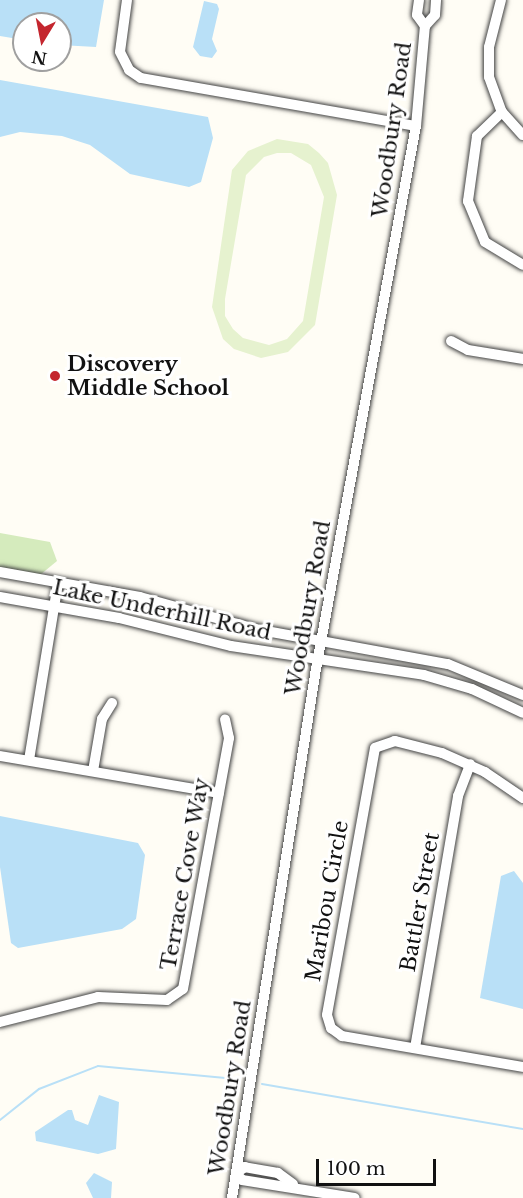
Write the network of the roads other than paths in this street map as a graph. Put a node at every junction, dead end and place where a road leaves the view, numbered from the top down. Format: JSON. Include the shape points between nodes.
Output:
{"nodes":[{"id":1,"x":127,"y":0,"type":"edge"},
{"id":2,"x":418,"y":0,"type":"edge"},
{"id":3,"x":436,"y":0,"type":"edge"},
{"id":4,"x":501,"y":0,"type":"edge"},
{"id":5,"x":425,"y":26,"type":"junction"},
{"id":6,"x":502,"y":112,"type":"junction"},
{"id":7,"x":416,"y":126,"type":"junction"},
{"id":8,"x":523,"y":135,"type":"edge"},
{"id":9,"x":523,"y":265,"type":"edge"},
{"id":10,"x":451,"y":341,"type":"dead end"},
{"id":11,"x":523,"y":359,"type":"edge"},
{"id":12,"x":0,"y":572,"type":"edge"},
{"id":13,"x":58,"y":583,"type":"junction"},
{"id":14,"x":0,"y":597,"type":"edge"},
{"id":15,"x":55,"y":607,"type":"junction"},
{"id":16,"x":321,"y":640,"type":"junction"},
{"id":17,"x":318,"y":661,"type":"junction"},
{"id":18,"x":523,"y":695,"type":"edge"},
{"id":19,"x":112,"y":703,"type":"dead end"},
{"id":20,"x":523,"y":713,"type":"edge"},
{"id":21,"x":225,"y":719,"type":"dead end"},
{"id":22,"x":0,"y":756,"type":"edge"},
{"id":23,"x":29,"y":760,"type":"junction"},
{"id":24,"x":470,"y":764,"type":"junction"},
{"id":25,"x":93,"y":771,"type":"junction"},
{"id":26,"x":219,"y":793,"type":"junction"},
{"id":27,"x":523,"y":798,"type":"edge"},
{"id":28,"x":0,"y":1022,"type":"edge"},
{"id":29,"x":415,"y":1048,"type":"junction"},
{"id":30,"x":523,"y":1067,"type":"edge"},
{"id":31,"x":236,"y":1173,"type":"junction"},
{"id":32,"x":231,"y":1198,"type":"edge"},
{"id":33,"x":355,"y":1198,"type":"edge"}],
"edges":[{"from":1,"to":7,"type":"street","via":[[120,52],[125,65],[141,78]]},
{"from":2,"to":5,"type":"street","name":"Woodbury Road","via":[[417,15]]},
{"from":3,"to":5,"type":"street","name":"Woodbury Road","via":[[435,15]]},
{"from":4,"to":6,"type":"street","via":[[488,68]]},
{"from":5,"to":7,"type":"street","name":"Woodbury Road"},
{"from":6,"to":8,"type":"street"},
{"from":6,"to":9,"type":"street","via":[[477,136],[468,201],[485,242]]},
{"from":7,"to":16,"type":"street","name":"Woodbury Road"},
{"from":10,"to":11,"type":"street","via":[[468,350]]},
{"from":12,"to":13,"type":"street","name":"Lake Underhill Road"},
{"from":13,"to":15,"type":"street"},
{"from":13,"to":16,"type":"street","name":"Lake Underhill Road","via":[[140,597],[255,629]]},
{"from":14,"to":15,"type":"street","name":"Lake Underhill Road"},
{"from":15,"to":17,"type":"street","name":"Lake Underhill Road"},
{"from":15,"to":23,"type":"street"},
{"from":16,"to":17,"type":"street","name":"Woodbury Road"},
{"from":16,"to":18,"type":"street","name":"Lake Underhill Road","via":[[448,664]]},
{"from":17,"to":20,"type":"street","name":"Lake Underhill Road","via":[[424,675],[472,689]]},
{"from":17,"to":31,"type":"street","name":"Woodbury Road"},
{"from":19,"to":25,"type":"street","via":[[102,719]]},
{"from":21,"to":26,"type":"street","name":"Terrace Cove Way","via":[[229,738]]},
{"from":22,"to":23,"type":"street"},
{"from":23,"to":25,"type":"street"},
{"from":24,"to":27,"type":"street","name":"Maribou Circle"},
{"from":24,"to":29,"type":"street","name":"Battler Street","via":[[458,796]]},
{"from":24,"to":29,"type":"street","name":"Maribou Circle","via":[[395,741],[379,744],[372,758],[327,1020],[342,1036]]},
{"from":25,"to":26,"type":"street"},
{"from":26,"to":28,"type":"street","name":"Terrace Cove Way","via":[[188,978],[179,994],[160,1000],[98,997]]},
{"from":29,"to":30,"type":"street","name":"Maribou Circle"},
{"from":31,"to":32,"type":"street","name":"Woodbury Road"},
{"from":31,"to":33,"type":"street","via":[[245,1167],[278,1173],[293,1185]]}]}
